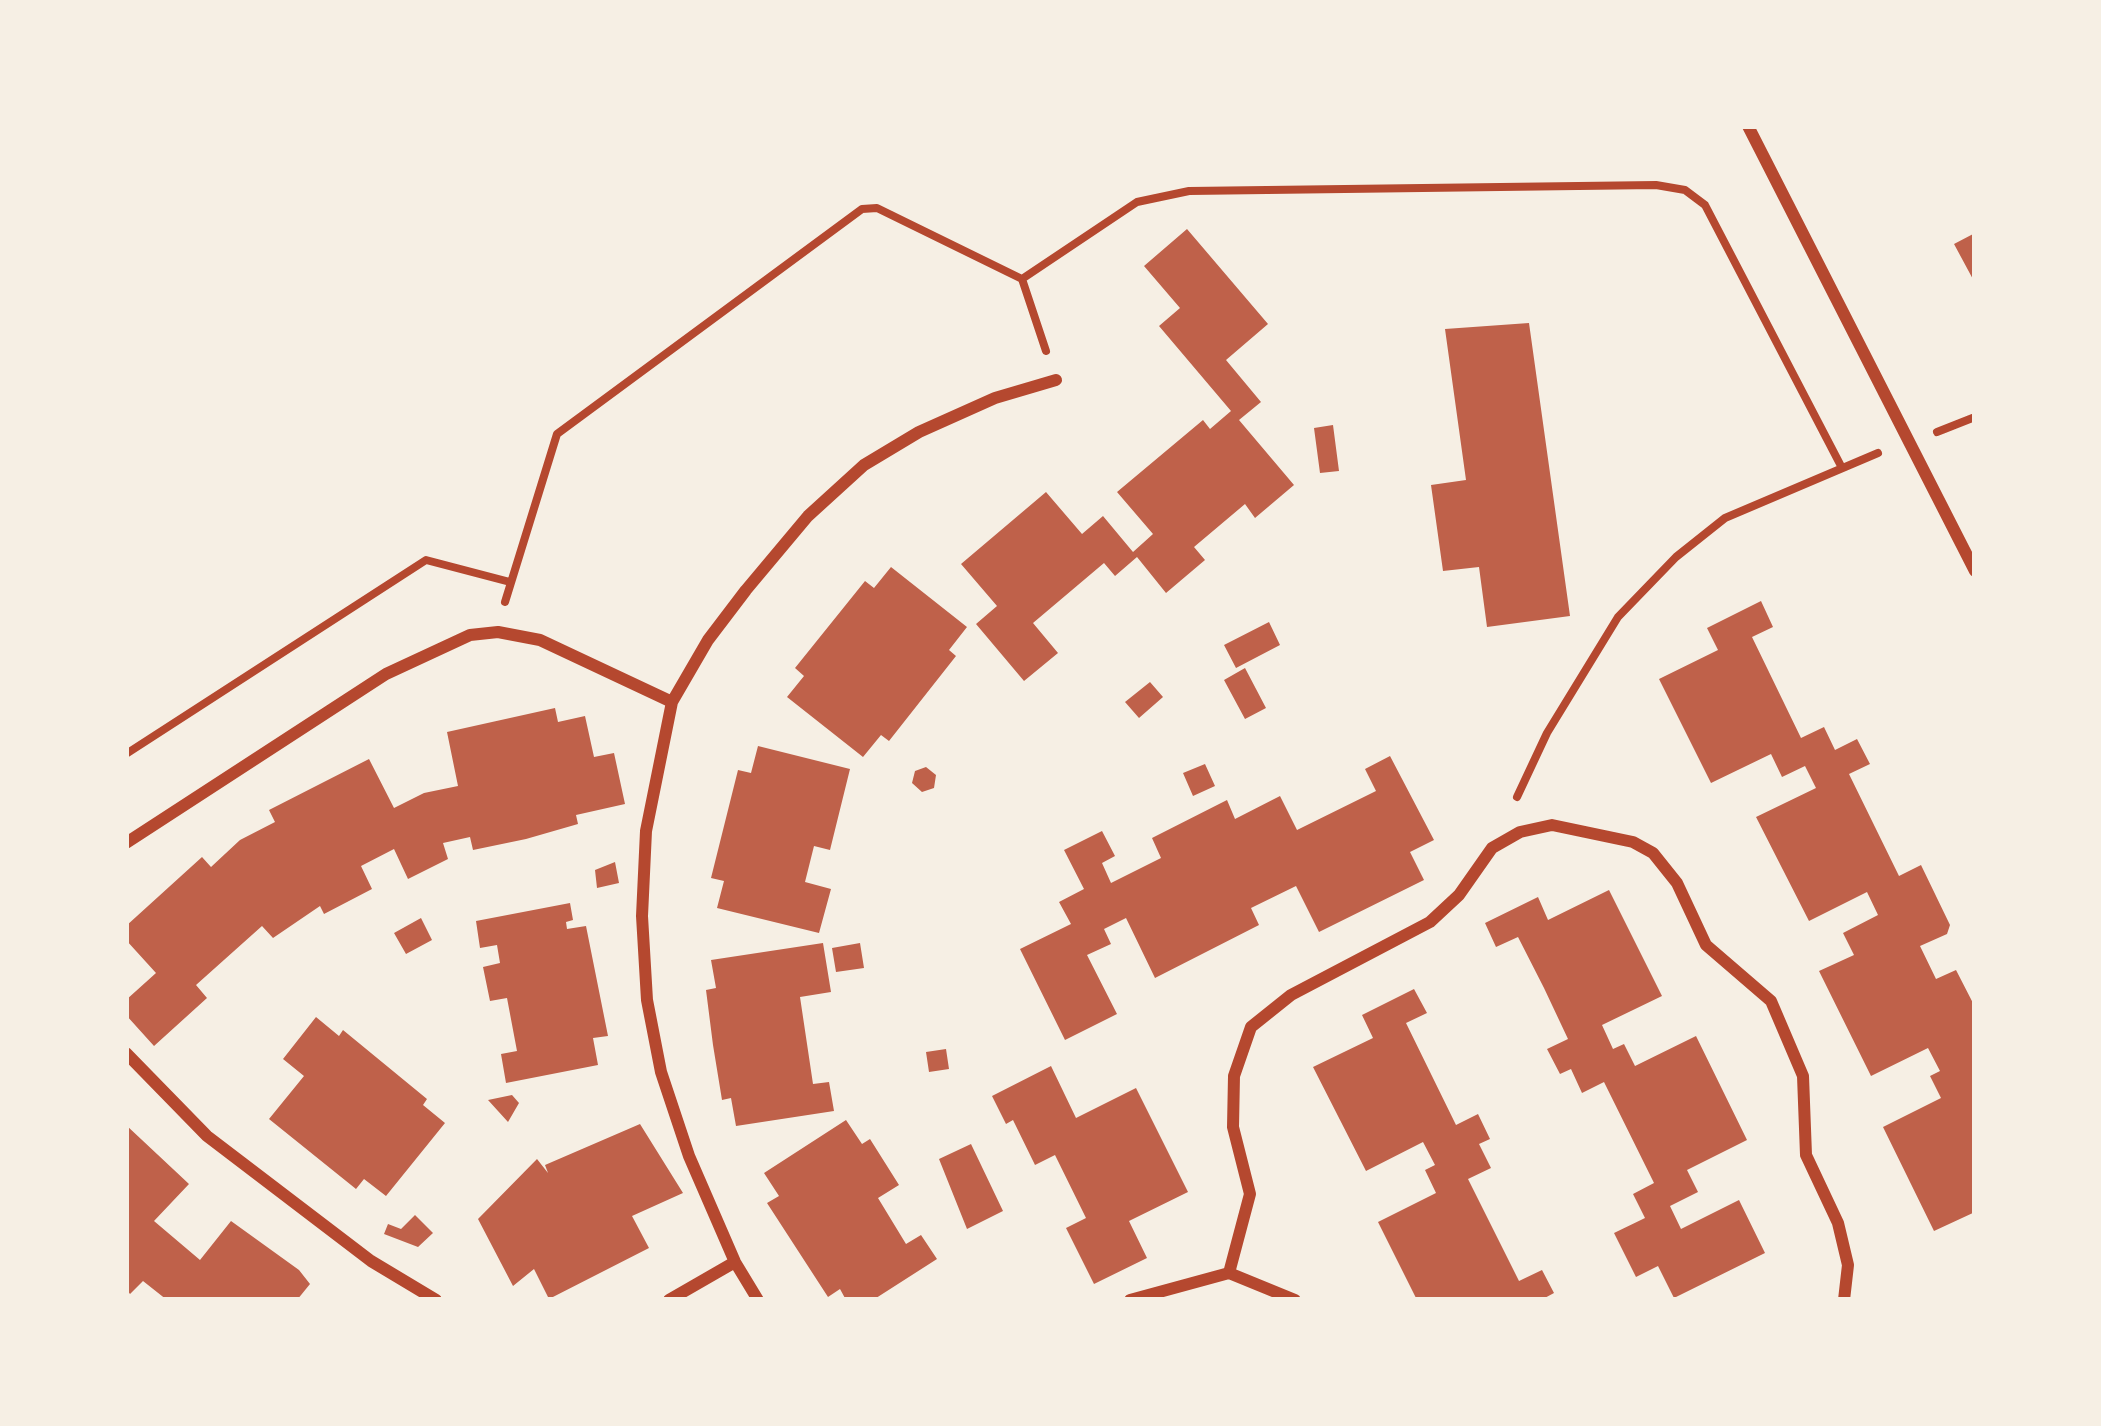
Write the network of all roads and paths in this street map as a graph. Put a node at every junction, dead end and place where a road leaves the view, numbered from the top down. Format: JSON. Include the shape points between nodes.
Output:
{"nodes":[{"id":1,"x":1748,"y":126,"type":"edge"},
{"id":2,"x":1022,"y":279,"type":"junction"},
{"id":3,"x":1056,"y":380,"type":"joint"},
{"id":4,"x":1975,"y":417,"type":"edge"},
{"id":5,"x":1910,"y":442,"type":"junction"},
{"id":6,"x":1841,"y":466,"type":"junction"},
{"id":7,"x":1975,"y":571,"type":"edge"},
{"id":8,"x":510,"y":581,"type":"junction"},
{"id":9,"x":498,"y":632,"type":"junction"},
{"id":10,"x":672,"y":702,"type":"junction"},
{"id":11,"x":126,"y":754,"type":"edge"},
{"id":12,"x":126,"y":843,"type":"edge"},
{"id":13,"x":1492,"y":848,"type":"junction"},
{"id":14,"x":126,"y":1053,"type":"edge"},
{"id":15,"x":735,"y":1262,"type":"junction"},
{"id":16,"x":1229,"y":1273,"type":"junction"},
{"id":17,"x":436,"y":1300,"type":"edge"},
{"id":18,"x":669,"y":1300,"type":"edge"},
{"id":19,"x":758,"y":1300,"type":"edge"},
{"id":20,"x":1130,"y":1300,"type":"edge"},
{"id":21,"x":1294,"y":1300,"type":"edge"},
{"id":22,"x":1844,"y":1300,"type":"edge"}],
"edges":[{"from":1,"to":5,"type":"street"},
{"from":2,"to":3,"type":"path"},
{"from":2,"to":6,"type":"path","via":[[1137,202],[1189,191],[1656,184],[1685,190],[1705,205]]},
{"from":2,"to":8,"type":"path","via":[[877,208],[845,219],[557,434]]},
{"from":3,"to":10,"type":"street","via":[[995,398],[864,465],[746,590]]},
{"from":4,"to":5,"type":"path"},
{"from":5,"to":6,"type":"path"},
{"from":5,"to":7,"type":"street"},
{"from":6,"to":13,"type":"path","via":[[1725,518],[1618,616],[1547,733]]},
{"from":8,"to":9,"type":"path"},
{"from":8,"to":11,"type":"path","via":[[426,560]]},
{"from":9,"to":10,"type":"street","via":[[586,658]]},
{"from":9,"to":12,"type":"street","via":[[430,650],[386,674]]},
{"from":10,"to":15,"type":"street","via":[[646,831],[647,1000],[689,1156]]},
{"from":13,"to":16,"type":"street","via":[[1430,922],[1291,995],[1251,1027],[1234,1076],[1233,1127],[1250,1194]]},
{"from":13,"to":22,"type":"street","via":[[1552,825],[1634,842],[1677,883],[1706,945],[1771,1001],[1803,1076],[1806,1155],[1838,1223],[1848,1265]]},
{"from":14,"to":17,"type":"street","via":[[207,1136],[371,1261]]},
{"from":15,"to":18,"type":"street"},
{"from":15,"to":19,"type":"street"},
{"from":16,"to":20,"type":"street"},
{"from":16,"to":21,"type":"street"}]}
